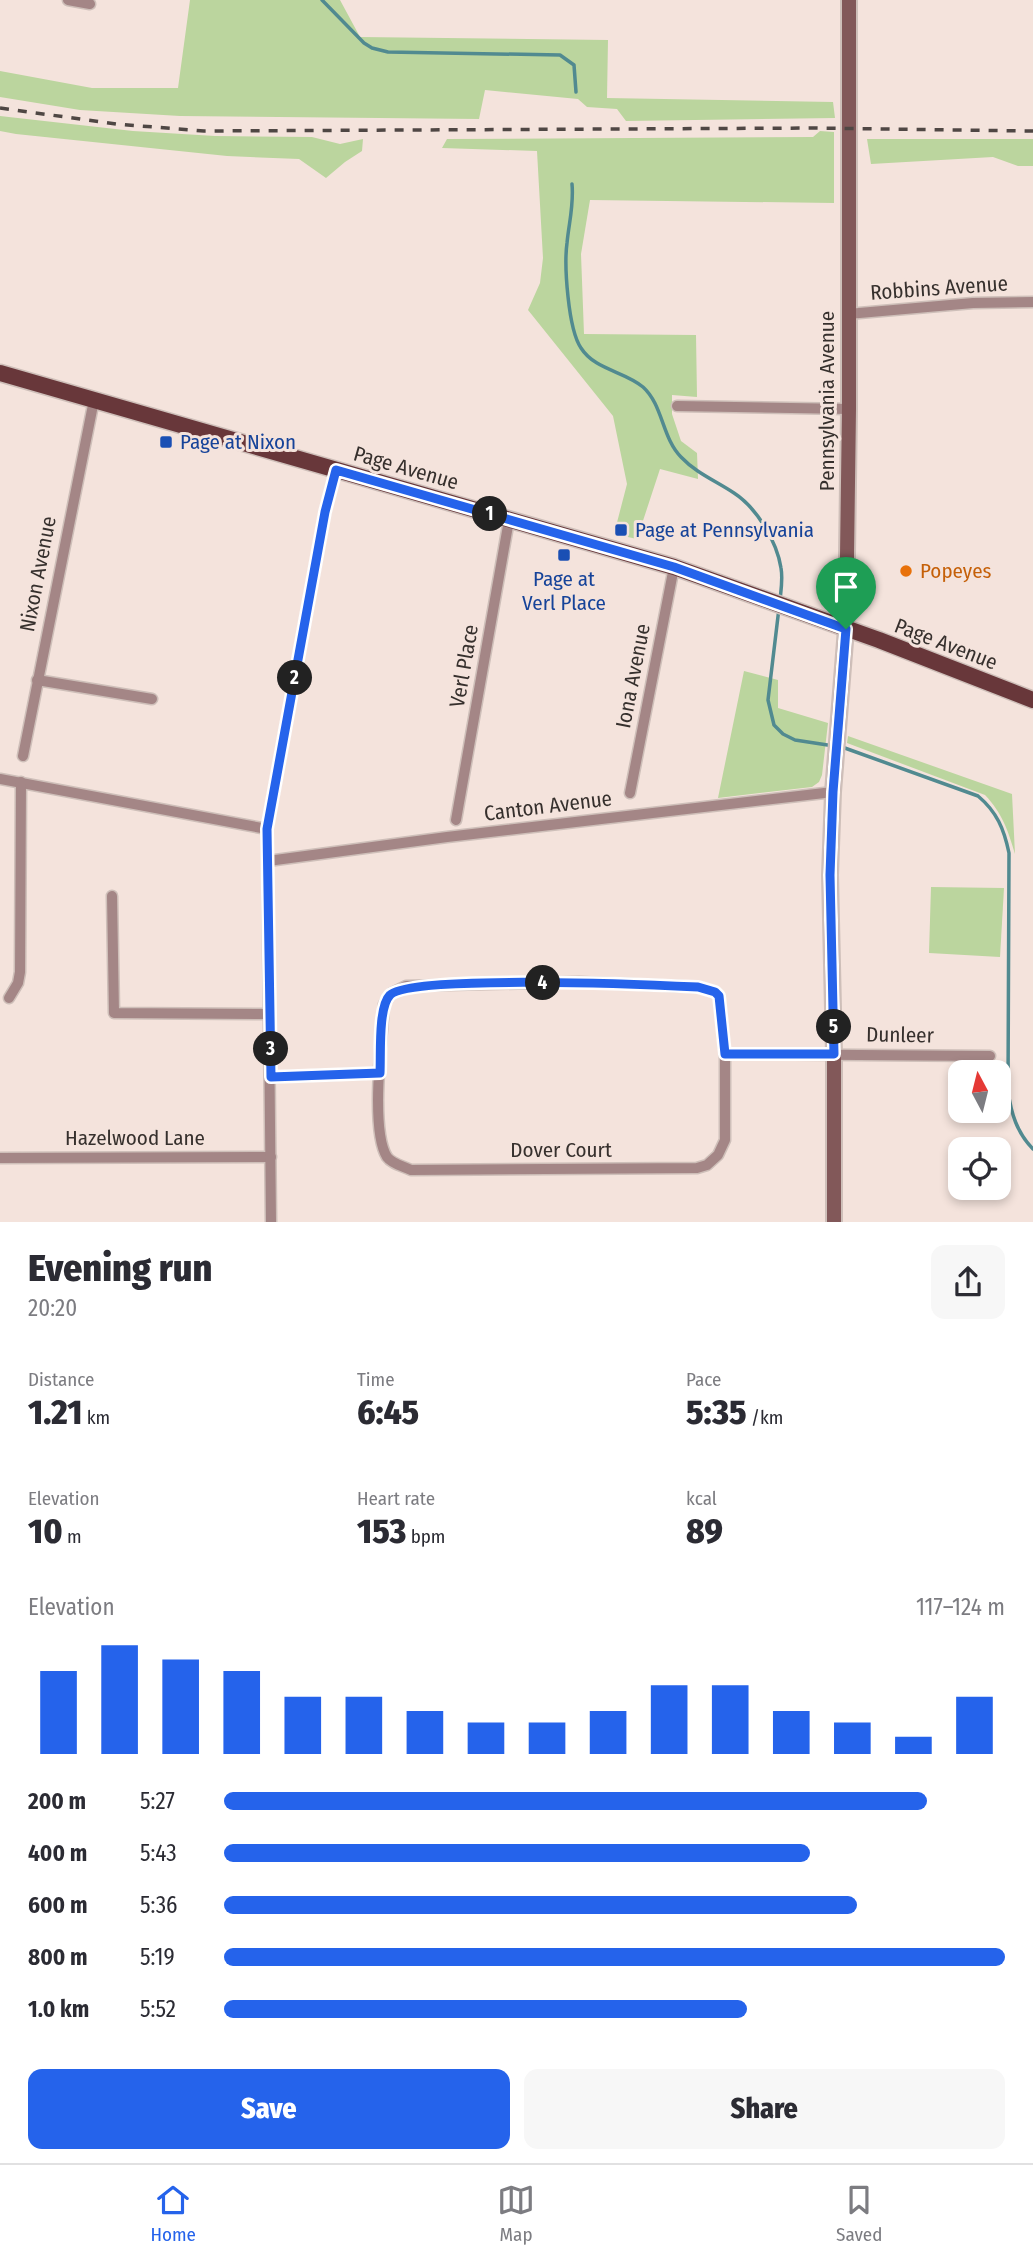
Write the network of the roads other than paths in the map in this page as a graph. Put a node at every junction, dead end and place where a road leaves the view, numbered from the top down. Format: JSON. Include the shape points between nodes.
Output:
{"nodes":[{"id":1,"x":68,"y":0,"type":"edge"},
{"id":2,"x":849,"y":0,"type":"edge"},
{"id":3,"x":90,"y":4,"type":"dead end"},
{"id":4,"x":1033,"y":302,"type":"edge"},
{"id":5,"x":848,"y":314,"type":"junction"},
{"id":6,"x":0,"y":373,"type":"edge"},
{"id":7,"x":94,"y":400,"type":"junction"},
{"id":8,"x":677,"y":406,"type":"dead end"},
{"id":9,"x":849,"y":409,"type":"junction"},
{"id":10,"x":336,"y":470,"type":"junction"},
{"id":11,"x":509,"y":520,"type":"junction"},
{"id":12,"x":674,"y":567,"type":"junction"},
{"id":13,"x":846,"y":629,"type":"junction"},
{"id":14,"x":37,"y":680,"type":"junction"},
{"id":15,"x":152,"y":699,"type":"dead end"},
{"id":16,"x":1033,"y":700,"type":"edge"},
{"id":17,"x":23,"y":756,"type":"dead end"},
{"id":18,"x":0,"y":779,"type":"edge"},
{"id":19,"x":21,"y":782,"type":"junction"},
{"id":20,"x":833,"y":792,"type":"junction"},
{"id":21,"x":630,"y":793,"type":"dead end"},
{"id":22,"x":456,"y":820,"type":"dead end"},
{"id":23,"x":267,"y":829,"type":"junction"},
{"id":24,"x":268,"y":860,"type":"junction"},
{"id":25,"x":112,"y":896,"type":"dead end"},
{"id":26,"x":9,"y":998,"type":"dead end"},
{"id":27,"x":270,"y":1014,"type":"junction"},
{"id":28,"x":725,"y":1054,"type":"junction"},
{"id":29,"x":834,"y":1054,"type":"junction"},
{"id":30,"x":990,"y":1056,"type":"dead end"},
{"id":31,"x":380,"y":1073,"type":"junction"},
{"id":32,"x":271,"y":1077,"type":"junction"},
{"id":33,"x":271,"y":1157,"type":"junction"},
{"id":34,"x":0,"y":1158,"type":"edge"},
{"id":35,"x":271,"y":1222,"type":"edge"},
{"id":36,"x":834,"y":1222,"type":"edge"}],
"edges":[{"from":1,"to":3,"type":"street"},
{"from":2,"to":5,"type":"street","name":"Pennsylvania Avenue"},
{"from":4,"to":5,"type":"street","name":"Robbins Avenue"},
{"from":5,"to":9,"type":"street","name":"Pennsylvania Avenue"},
{"from":6,"to":7,"type":"main road","name":"Page Avenue"},
{"from":7,"to":10,"type":"main road","name":"Page Avenue"},
{"from":7,"to":14,"type":"street","name":"Nixon Avenue"},
{"from":8,"to":9,"type":"street"},
{"from":9,"to":13,"type":"street","name":"Pennsylvania Avenue"},
{"from":10,"to":11,"type":"main road","name":"Page Avenue"},
{"from":10,"to":23,"type":"street"},
{"from":11,"to":12,"type":"main road","name":"Page Avenue"},
{"from":11,"to":22,"type":"street","name":"Verl Place"},
{"from":12,"to":13,"type":"main road","name":"Page Avenue"},
{"from":12,"to":21,"type":"street","name":"Iona Avenue"},
{"from":13,"to":16,"type":"main road","name":"Page Avenue"},
{"from":13,"to":20,"type":"street","name":"Pennsylvania Avenue"},
{"from":14,"to":15,"type":"street"},
{"from":14,"to":17,"type":"street","name":"Nixon Avenue"},
{"from":18,"to":19,"type":"street"},
{"from":19,"to":23,"type":"street"},
{"from":19,"to":26,"type":"street","via":[[20,972]]},
{"from":20,"to":24,"type":"street","name":"Canton Avenue"},
{"from":20,"to":29,"type":"street","name":"Pennsylvania Avenue"},
{"from":23,"to":24,"type":"street"},
{"from":24,"to":27,"type":"street"},
{"from":25,"to":27,"type":"street","via":[[114,1013]]},
{"from":27,"to":32,"type":"street"},
{"from":28,"to":29,"type":"street","name":"Dunleer"},
{"from":28,"to":31,"type":"street","via":[[719,996],[698,987],[579,982],[406,986],[384,1004]]},
{"from":28,"to":31,"type":"street","name":"Dover Court","via":[[725,1140],[718,1156],[697,1168],[411,1170],[389,1160],[385,1153],[379,1127]]},
{"from":29,"to":30,"type":"street","name":"Dunleer"},
{"from":29,"to":36,"type":"street","name":"Pennsylvania Avenue"},
{"from":31,"to":32,"type":"street"},
{"from":32,"to":33,"type":"street"},
{"from":33,"to":34,"type":"street","name":"Hazelwood Lane"},
{"from":33,"to":35,"type":"street"}]}
